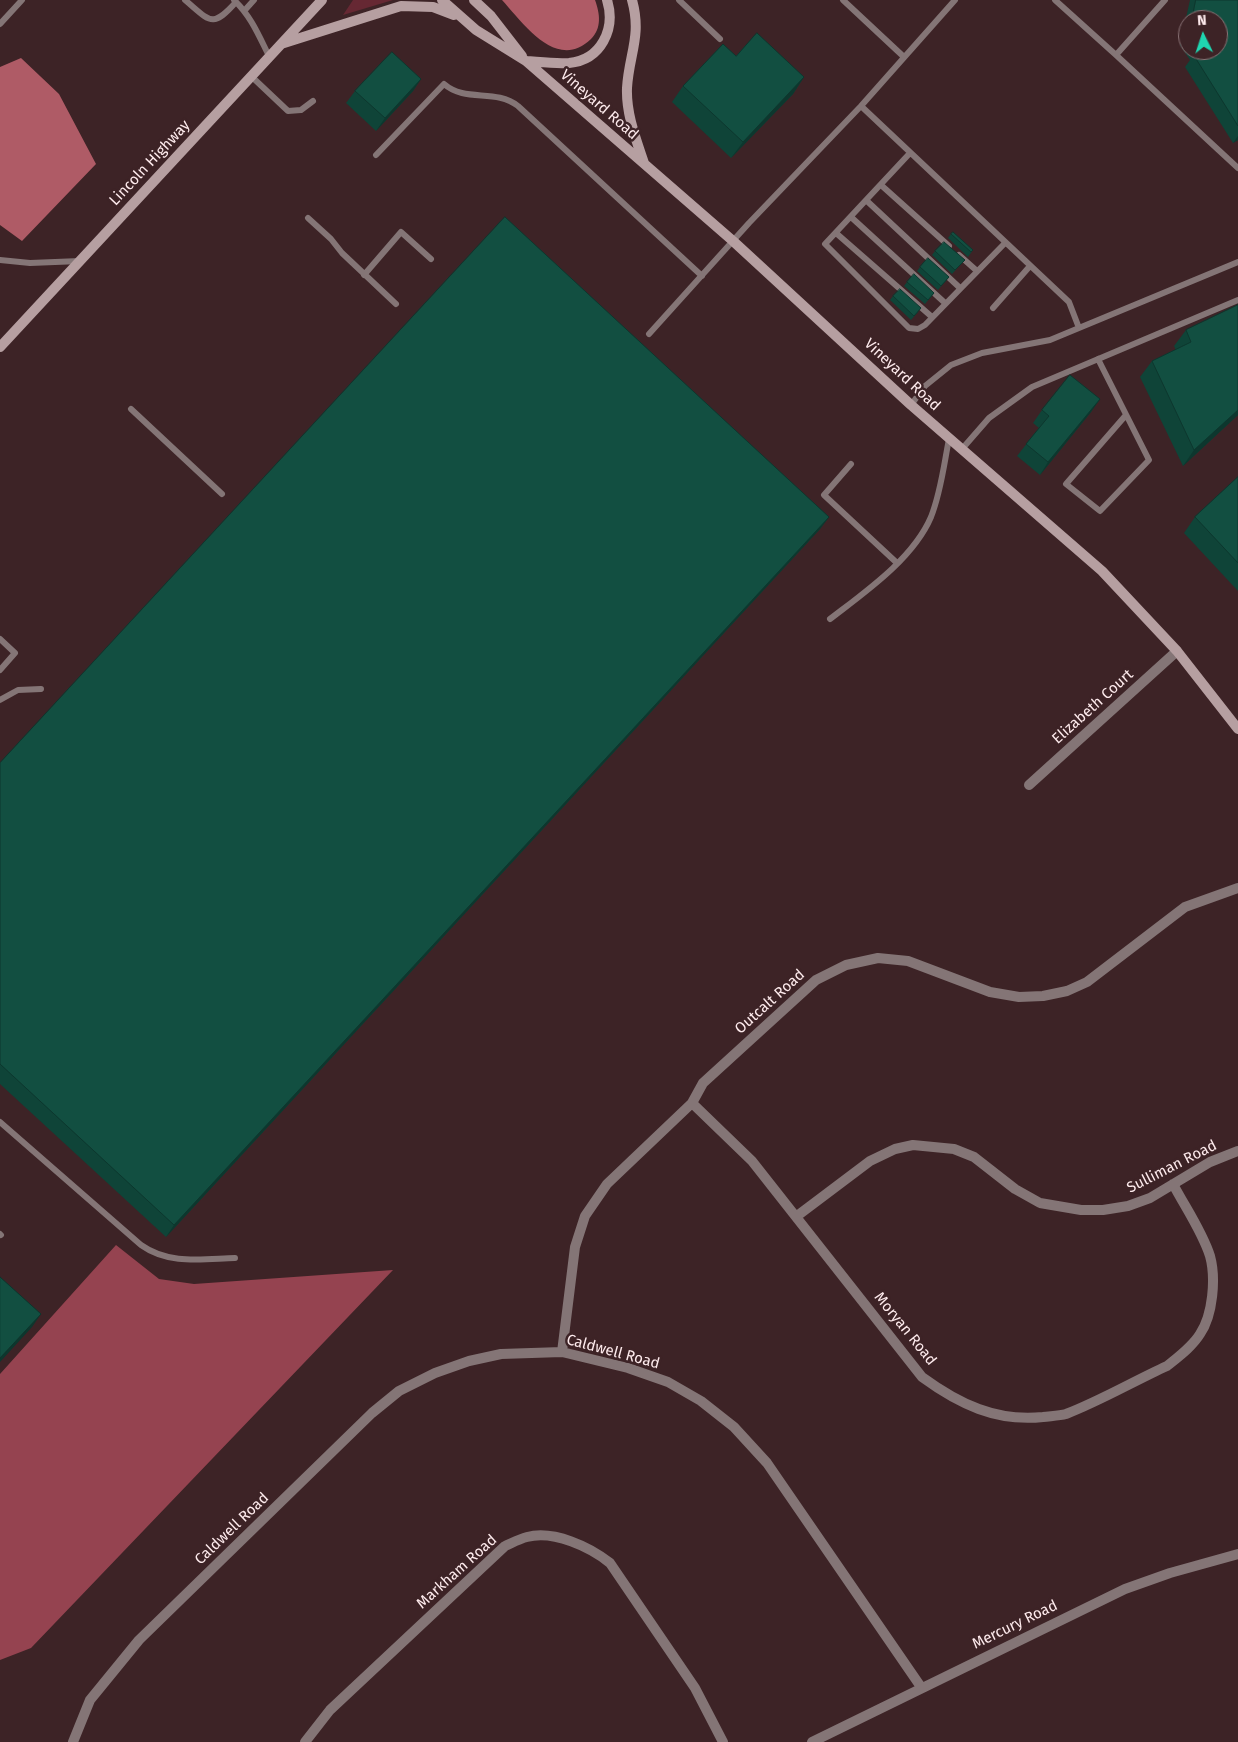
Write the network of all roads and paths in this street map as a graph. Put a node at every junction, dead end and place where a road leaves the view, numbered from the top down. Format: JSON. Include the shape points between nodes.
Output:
{"nodes":[{"id":1,"x":22,"y":0,"type":"edge"},
{"id":2,"x":185,"y":0,"type":"edge"},
{"id":3,"x":254,"y":0,"type":"edge"},
{"id":4,"x":322,"y":0,"type":"edge"},
{"id":5,"x":442,"y":0,"type":"edge"},
{"id":6,"x":474,"y":0,"type":"edge"},
{"id":7,"x":607,"y":0,"type":"edge"},
{"id":8,"x":632,"y":0,"type":"edge"},
{"id":9,"x":679,"y":0,"type":"edge"},
{"id":10,"x":843,"y":0,"type":"edge"},
{"id":11,"x":955,"y":0,"type":"edge"},
{"id":12,"x":1055,"y":0,"type":"edge"},
{"id":13,"x":1165,"y":0,"type":"edge"},
{"id":14,"x":235,"y":1,"type":"edge"},
{"id":15,"x":245,"y":10,"type":"junction"},
{"id":16,"x":462,"y":18,"type":"junction"},
{"id":17,"x":0,"y":24,"type":"edge"},
{"id":18,"x":720,"y":39,"type":"dead end"},
{"id":19,"x":280,"y":44,"type":"junction"},
{"id":20,"x":1116,"y":55,"type":"junction"},
{"id":21,"x":269,"y":56,"type":"junction"},
{"id":22,"x":904,"y":57,"type":"junction"},
{"id":23,"x":526,"y":61,"type":"junction"},
{"id":24,"x":251,"y":76,"type":"junction"},
{"id":25,"x":313,"y":101,"type":"dead end"},
{"id":26,"x":861,"y":106,"type":"junction"},
{"id":27,"x":910,"y":153,"type":"junction"},
{"id":28,"x":376,"y":155,"type":"dead end"},
{"id":29,"x":644,"y":164,"type":"junction"},
{"id":30,"x":1238,"y":168,"type":"edge"},
{"id":31,"x":882,"y":185,"type":"junction"},
{"id":32,"x":867,"y":201,"type":"junction"},
{"id":33,"x":851,"y":217,"type":"junction"},
{"id":34,"x":308,"y":218,"type":"dead end"},
{"id":35,"x":836,"y":233,"type":"junction"},
{"id":36,"x":733,"y":241,"type":"junction"},
{"id":37,"x":1004,"y":242,"type":"junction"},
{"id":38,"x":431,"y":259,"type":"dead end"},
{"id":39,"x":0,"y":260,"type":"edge"},
{"id":40,"x":80,"y":261,"type":"junction"},
{"id":41,"x":1238,"y":262,"type":"edge"},
{"id":42,"x":1030,"y":266,"type":"junction"},
{"id":43,"x":977,"y":271,"type":"junction"},
{"id":44,"x":364,"y":275,"type":"junction"},
{"id":45,"x":702,"y":276,"type":"junction"},
{"id":46,"x":960,"y":288,"type":"junction"},
{"id":47,"x":1238,"y":300,"type":"edge"},
{"id":48,"x":945,"y":303,"type":"junction"},
{"id":49,"x":396,"y":304,"type":"dead end"},
{"id":50,"x":993,"y":308,"type":"dead end"},
{"id":51,"x":932,"y":317,"type":"junction"},
{"id":52,"x":1080,"y":328,"type":"junction"},
{"id":53,"x":649,"y":334,"type":"dead end"},
{"id":54,"x":0,"y":347,"type":"edge"},
{"id":55,"x":1098,"y":359,"type":"junction"},
{"id":56,"x":911,"y":405,"type":"junction"},
{"id":57,"x":131,"y":409,"type":"dead end"},
{"id":58,"x":1126,"y":415,"type":"junction"},
{"id":59,"x":949,"y":439,"type":"junction"},
{"id":60,"x":962,"y":450,"type":"junction"},
{"id":61,"x":851,"y":464,"type":"dead end"},
{"id":62,"x":222,"y":494,"type":"dead end"},
{"id":63,"x":897,"y":563,"type":"junction"},
{"id":64,"x":830,"y":619,"type":"dead end"},
{"id":65,"x":0,"y":639,"type":"edge"},
{"id":66,"x":1177,"y":651,"type":"junction"},
{"id":67,"x":0,"y":670,"type":"edge"},
{"id":68,"x":41,"y":689,"type":"dead end"},
{"id":69,"x":1,"y":697,"type":"edge"},
{"id":70,"x":1238,"y":729,"type":"edge"},
{"id":71,"x":1029,"y":785,"type":"dead end"},
{"id":72,"x":1238,"y":888,"type":"edge"},
{"id":73,"x":692,"y":1103,"type":"junction"},
{"id":74,"x":0,"y":1122,"type":"edge"},
{"id":75,"x":1238,"y":1151,"type":"edge"},
{"id":76,"x":1173,"y":1184,"type":"junction"},
{"id":77,"x":797,"y":1216,"type":"junction"},
{"id":78,"x":236,"y":1258,"type":"dead end"},
{"id":79,"x":562,"y":1352,"type":"junction"},
{"id":80,"x":1238,"y":1554,"type":"edge"},
{"id":81,"x":921,"y":1687,"type":"junction"},
{"id":82,"x":73,"y":1742,"type":"edge"},
{"id":83,"x":305,"y":1742,"type":"edge"},
{"id":84,"x":723,"y":1742,"type":"edge"},
{"id":85,"x":812,"y":1742,"type":"edge"}],
"edges":[{"from":1,"to":17,"type":"lane"},
{"from":2,"to":14,"type":"lane","via":[[213,20],[223,17]]},
{"from":3,"to":15,"type":"lane"},
{"from":4,"to":19,"type":"street","name":"Lincoln Highway"},
{"from":5,"to":16,"type":"street","name":"Vineyard Road"},
{"from":6,"to":23,"type":"street","name":"Vineyard Road","via":[[492,16]]},
{"from":7,"to":23,"type":"street","via":[[610,26],[601,45],[590,55],[570,63]]},
{"from":8,"to":29,"type":"street","via":[[636,35],[627,87],[628,109]]},
{"from":9,"to":18,"type":"lane"},
{"from":10,"to":22,"type":"lane"},
{"from":11,"to":22,"type":"lane"},
{"from":12,"to":20,"type":"lane"},
{"from":13,"to":20,"type":"lane"},
{"from":14,"to":15,"type":"lane"},
{"from":15,"to":21,"type":"lane"},
{"from":16,"to":19,"type":"street","via":[[433,7],[401,6]]},
{"from":16,"to":23,"type":"street","name":"Vineyard Road"},
{"from":19,"to":21,"type":"street","name":"Lincoln Highway"},
{"from":20,"to":30,"type":"lane"},
{"from":21,"to":24,"type":"street","name":"Lincoln Highway"},
{"from":22,"to":26,"type":"lane"},
{"from":23,"to":29,"type":"street","name":"Vineyard Road"},
{"from":24,"to":25,"type":"lane","via":[[288,111],[301,110]]},
{"from":24,"to":40,"type":"street","name":"Lincoln Highway"},
{"from":26,"to":27,"type":"lane"},
{"from":26,"to":36,"type":"lane"},
{"from":27,"to":31,"type":"lane"},
{"from":27,"to":37,"type":"lane"},
{"from":28,"to":45,"type":"lane","via":[[444,84],[463,94],[497,96],[513,102]]},
{"from":29,"to":36,"type":"street","name":"Vineyard Road"},
{"from":31,"to":32,"type":"lane"},
{"from":31,"to":43,"type":"lane"},
{"from":32,"to":33,"type":"lane"},
{"from":32,"to":46,"type":"lane"},
{"from":33,"to":35,"type":"lane"},
{"from":33,"to":48,"type":"lane"},
{"from":34,"to":44,"type":"lane"},
{"from":35,"to":51,"type":"lane"},
{"from":35,"to":51,"type":"lane","via":[[825,244],[909,328],[918,329]]},
{"from":36,"to":45,"type":"lane"},
{"from":36,"to":56,"type":"street","name":"Vineyard Road"},
{"from":37,"to":42,"type":"lane"},
{"from":37,"to":43,"type":"lane"},
{"from":38,"to":44,"type":"lane","via":[[401,232]]},
{"from":39,"to":40,"type":"lane","via":[[30,263]]},
{"from":40,"to":54,"type":"street","name":"Lincoln Highway"},
{"from":41,"to":52,"type":"lane"},
{"from":42,"to":50,"type":"lane"},
{"from":42,"to":52,"type":"lane","via":[[1069,302]]},
{"from":43,"to":46,"type":"lane"},
{"from":44,"to":49,"type":"lane"},
{"from":45,"to":53,"type":"lane"},
{"from":46,"to":48,"type":"lane"},
{"from":47,"to":55,"type":"lane"},
{"from":48,"to":51,"type":"lane"},
{"from":52,"to":56,"type":"lane","via":[[1050,340],[982,353],[951,365],[925,386]]},
{"from":55,"to":58,"type":"lane"},
{"from":55,"to":60,"type":"lane","via":[[1032,388],[989,418]]},
{"from":56,"to":59,"type":"street","name":"Vineyard Road"},
{"from":57,"to":62,"type":"lane"},
{"from":58,"to":58,"type":"lane","via":[[1149,460],[1100,511],[1066,484]]},
{"from":59,"to":60,"type":"street","name":"Vineyard Road"},
{"from":59,"to":63,"type":"lane","via":[[930,517]]},
{"from":60,"to":66,"type":"street","name":"Vineyard Road","via":[[1102,571]]},
{"from":61,"to":63,"type":"lane","via":[[824,495]]},
{"from":63,"to":64,"type":"lane"},
{"from":65,"to":67,"type":"lane","via":[[15,653]]},
{"from":66,"to":70,"type":"street","name":"Vineyard Road"},
{"from":66,"to":71,"type":"street","name":"Elizabeth Court"},
{"from":68,"to":69,"type":"lane","via":[[18,690]]},
{"from":72,"to":73,"type":"street","name":"Outcalt Road","via":[[1185,907],[1086,982],[1044,996],[1019,998],[990,992],[908,960],[878,958],[846,965],[816,980],[793,999],[703,1083]]},
{"from":73,"to":77,"type":"street","name":"Moryan Road","via":[[752,1161]]},
{"from":73,"to":79,"type":"street","name":"Outcalt Road","via":[[607,1184],[585,1216],[575,1247]]},
{"from":74,"to":78,"type":"lane","via":[[141,1245],[156,1254],[179,1260]]},
{"from":75,"to":76,"type":"street","name":"Sulliman Road","via":[[1210,1162]]},
{"from":76,"to":77,"type":"street","name":"Sulliman Road","via":[[1128,1206],[1103,1210],[1062,1208],[1040,1203],[974,1157],[954,1149],[913,1145],[895,1149],[870,1161]]},
{"from":76,"to":77,"type":"street","name":"Moryan Road","via":[[1210,1256],[1212,1284],[1209,1310],[1200,1334],[1167,1366],[1064,1414],[1031,1418],[1001,1416],[972,1408],[922,1377]]},
{"from":79,"to":81,"type":"street","name":"Caldwell Road","via":[[628,1368],[668,1382],[702,1401],[734,1427],[768,1463]]},
{"from":79,"to":82,"type":"street","name":"Caldwell Road","via":[[520,1352],[469,1361],[399,1391],[372,1413],[139,1640],[90,1700]]},
{"from":80,"to":81,"type":"street","name":"Mercury Road","via":[[1125,1589]]},
{"from":81,"to":85,"type":"street","name":"Mercury Road"},
{"from":83,"to":84,"type":"street","name":"Markham Road","via":[[330,1710],[505,1546],[527,1537],[548,1536],[596,1552],[610,1563],[695,1688]]}]}
